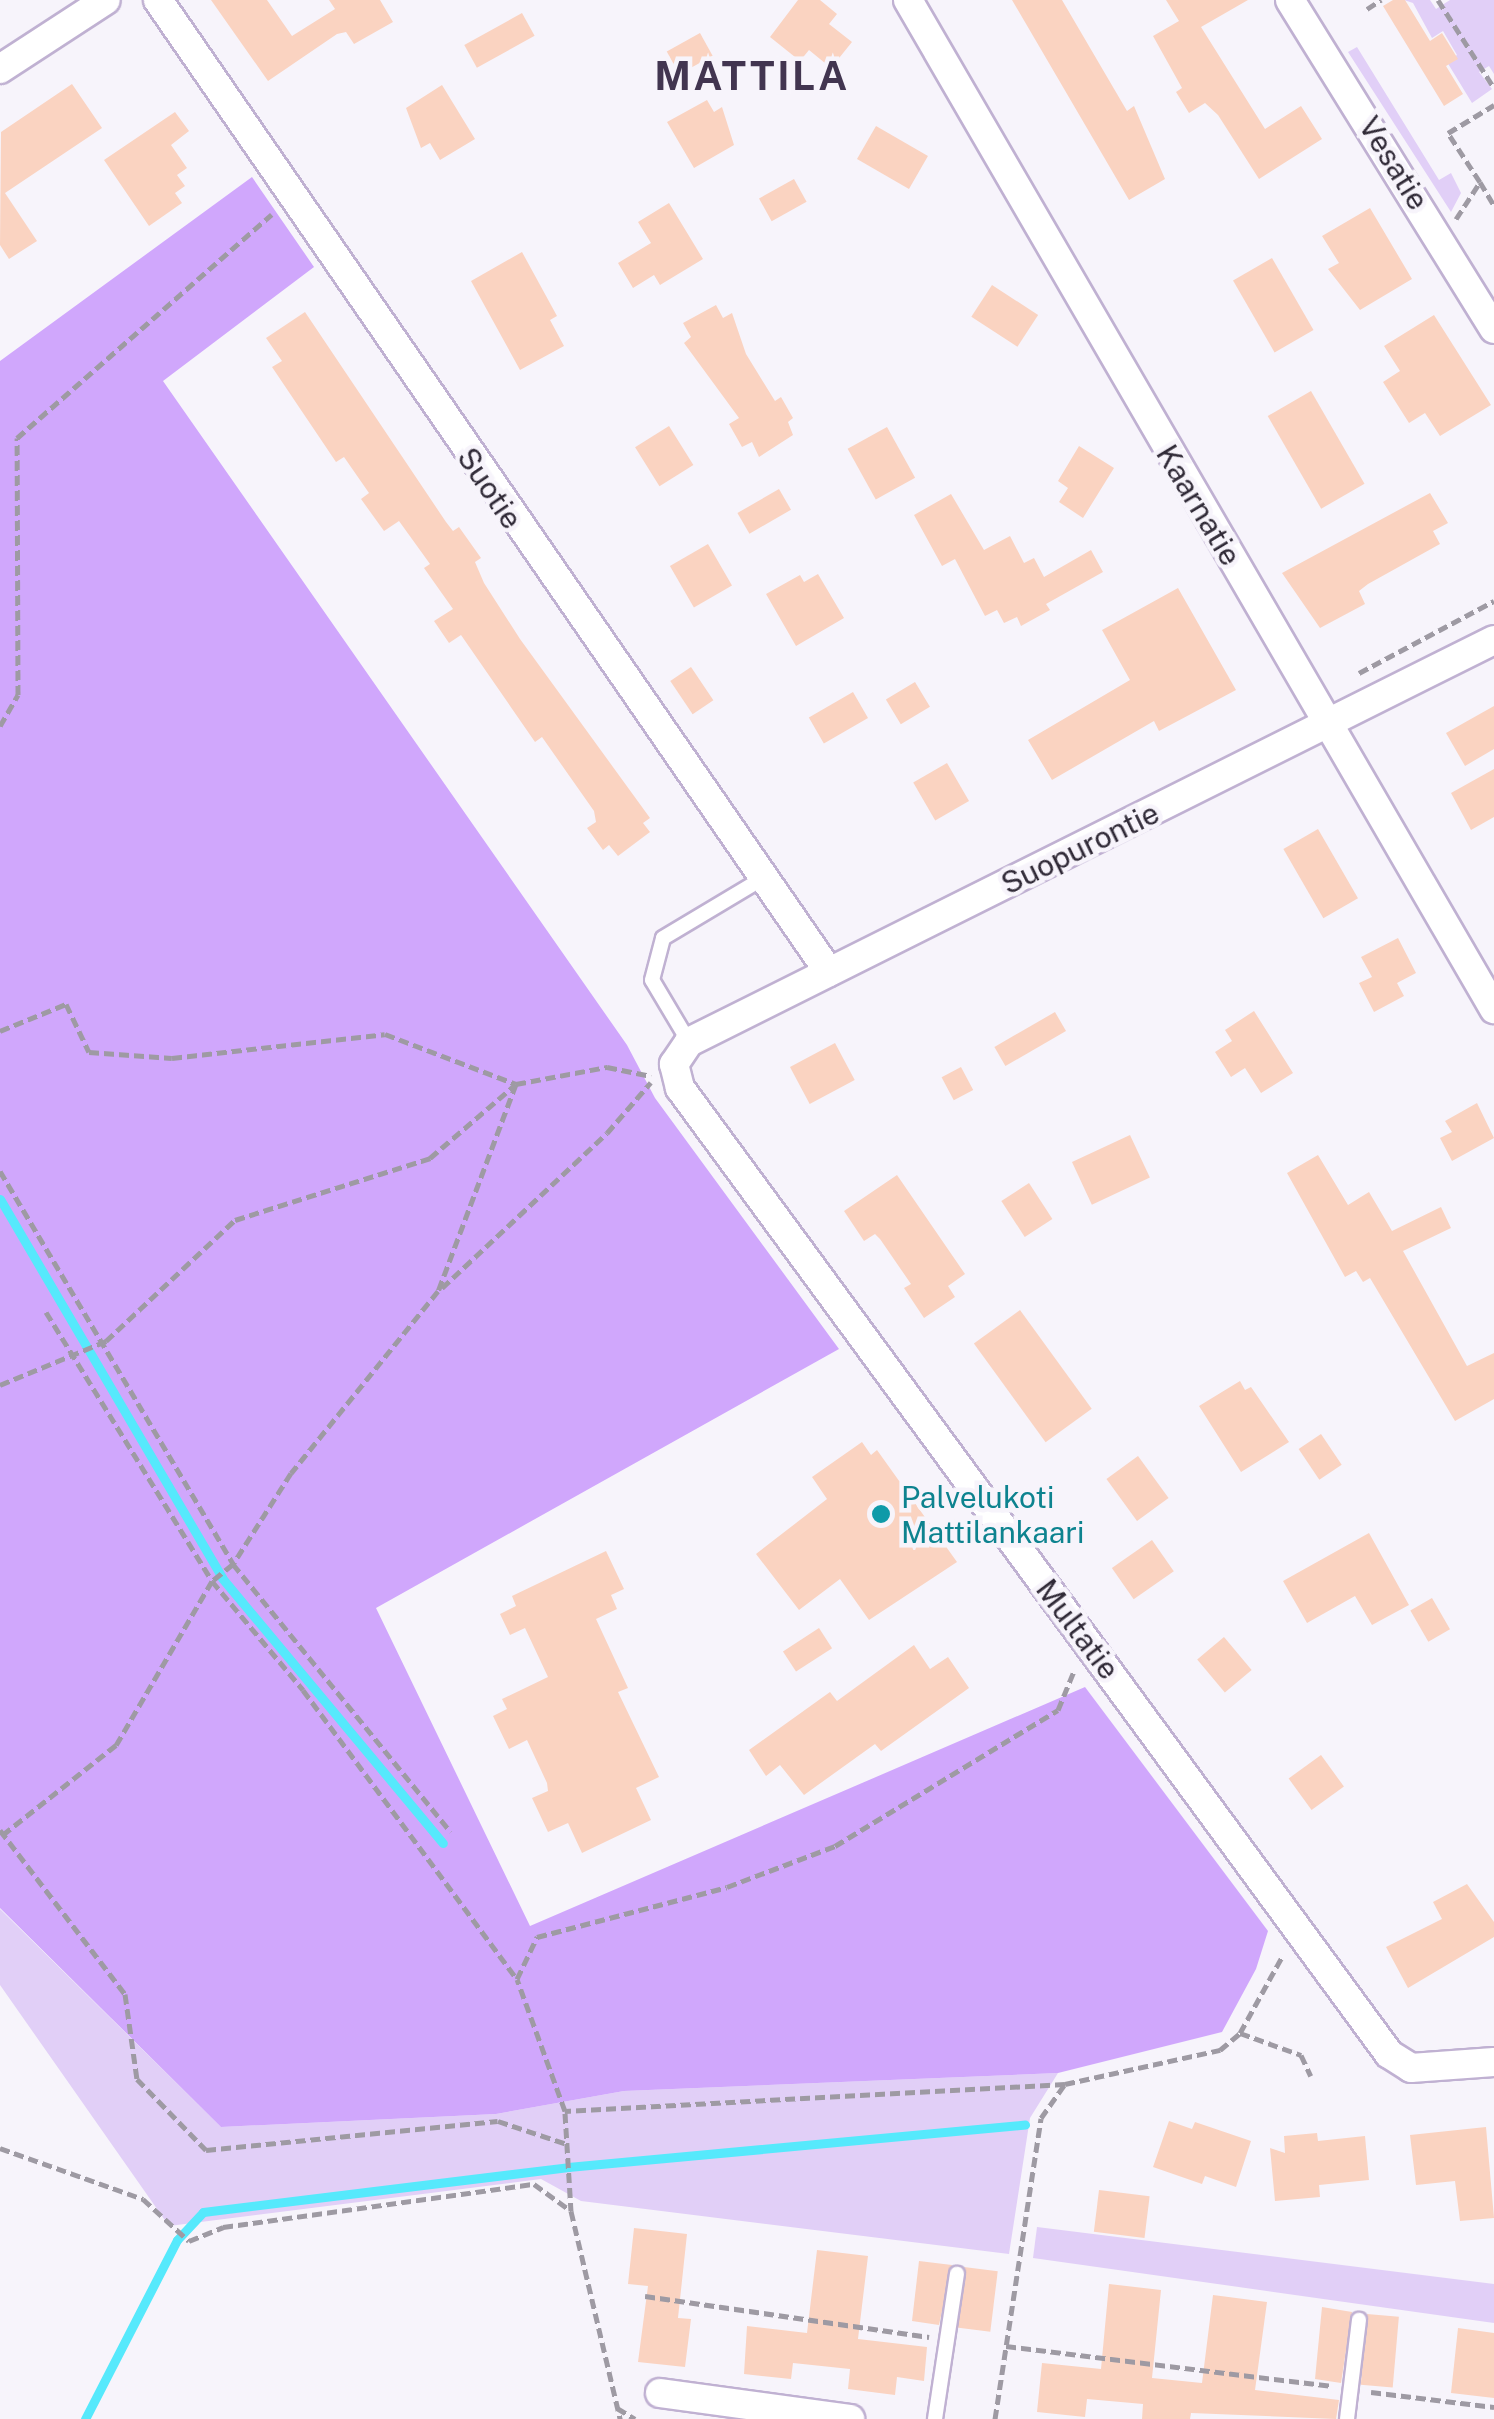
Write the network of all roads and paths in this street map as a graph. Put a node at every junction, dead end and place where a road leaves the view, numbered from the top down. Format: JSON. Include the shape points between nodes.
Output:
{"nodes":[{"id":1,"x":106,"y":0,"type":"edge"},
{"id":2,"x":158,"y":0,"type":"edge"},
{"id":3,"x":908,"y":0,"type":"edge"},
{"id":4,"x":1290,"y":0,"type":"edge"},
{"id":5,"x":1381,"y":0,"type":"edge"},
{"id":6,"x":1438,"y":0,"type":"edge"},
{"id":7,"x":1366,"y":9,"type":"dead end"},
{"id":8,"x":0,"y":68,"type":"edge"},
{"id":9,"x":1494,"y":88,"type":"edge"},
{"id":10,"x":1494,"y":105,"type":"edge"},
{"id":11,"x":1480,"y":182,"type":"junction"},
{"id":12,"x":291,"y":197,"type":"junction"},
{"id":13,"x":1494,"y":205,"type":"edge"},
{"id":14,"x":1452,"y":226,"type":"dead end"},
{"id":15,"x":1494,"y":329,"type":"edge"},
{"id":16,"x":1494,"y":640,"type":"edge"},
{"id":17,"x":1331,"y":725,"type":"junction"},
{"id":18,"x":0,"y":726,"type":"edge"},
{"id":19,"x":760,"y":880,"type":"junction"},
{"id":20,"x":828,"y":972,"type":"junction"},
{"id":21,"x":1494,"y":1009,"type":"edge"},
{"id":22,"x":0,"y":1030,"type":"edge"},
{"id":23,"x":682,"y":1053,"type":"junction"},
{"id":24,"x":516,"y":1084,"type":"junction"},
{"id":25,"x":0,"y":1170,"type":"edge"},
{"id":26,"x":438,"y":1291,"type":"junction"},
{"id":27,"x":46,"y":1312,"type":"dead end"},
{"id":28,"x":106,"y":1341,"type":"junction"},
{"id":29,"x":70,"y":1356,"type":"junction"},
{"id":30,"x":0,"y":1385,"type":"edge"},
{"id":31,"x":230,"y":1567,"type":"junction"},
{"id":32,"x":212,"y":1581,"type":"junction"},
{"id":33,"x":1077,"y":1664,"type":"dead end"},
{"id":34,"x":451,"y":1832,"type":"dead end"},
{"id":35,"x":1,"y":1834,"type":"edge"},
{"id":36,"x":1299,"y":1931,"type":"junction"},
{"id":37,"x":517,"y":1979,"type":"junction"},
{"id":38,"x":1240,"y":2034,"type":"junction"},
{"id":39,"x":1494,"y":2062,"type":"edge"},
{"id":40,"x":1311,"y":2076,"type":"dead end"},
{"id":41,"x":1064,"y":2084,"type":"junction"},
{"id":42,"x":565,"y":2111,"type":"junction"},
{"id":43,"x":567,"y":2144,"type":"junction"},
{"id":44,"x":0,"y":2148,"type":"edge"},
{"id":45,"x":571,"y":2210,"type":"junction"},
{"id":46,"x":958,"y":2274,"type":"dead end"},
{"id":47,"x":645,"y":2296,"type":"dead end"},
{"id":48,"x":1360,"y":2320,"type":"dead end"},
{"id":49,"x":948,"y":2339,"type":"junction"},
{"id":50,"x":1006,"y":2346,"type":"junction"},
{"id":51,"x":1351,"y":2389,"type":"junction"},
{"id":52,"x":660,"y":2393,"type":"dead end"},
{"id":53,"x":1494,"y":2407,"type":"edge"},
{"id":54,"x":617,"y":2408,"type":"junction"},
{"id":55,"x":620,"y":2419,"type":"edge"},
{"id":56,"x":635,"y":2419,"type":"edge"},
{"id":57,"x":850,"y":2419,"type":"edge"},
{"id":58,"x":935,"y":2419,"type":"edge"},
{"id":59,"x":995,"y":2419,"type":"edge"},
{"id":60,"x":1347,"y":2419,"type":"edge"}],
"edges":[{"from":1,"to":8,"type":"street"},
{"from":2,"to":12,"type":"street","name":"Suotie"},
{"from":3,"to":17,"type":"street","name":"Kaarnatie","via":[[1106,350]]},
{"from":4,"to":15,"type":"street","name":"Vesatie"},
{"from":5,"to":7,"type":"path"},
{"from":6,"to":9,"type":"path"},
{"from":10,"to":11,"type":"path","via":[[1448,133]]},
{"from":11,"to":13,"type":"path"},
{"from":11,"to":14,"type":"path"},
{"from":12,"to":18,"type":"path","via":[[17,438],[18,695]]},
{"from":12,"to":19,"type":"street","name":"Suotie"},
{"from":16,"to":17,"type":"street","name":"Suopurontie"},
{"from":17,"to":20,"type":"street","name":"Suopurontie"},
{"from":17,"to":21,"type":"street","name":"Kaarnatie"},
{"from":19,"to":20,"type":"street","name":"Suotie"},
{"from":19,"to":23,"type":"lane","via":[[663,938],[652,980]]},
{"from":20,"to":23,"type":"street","name":"Suopurontie"},
{"from":22,"to":24,"type":"path","via":[[66,1004],[89,1052],[172,1058],[385,1034]]},
{"from":23,"to":36,"type":"street","name":"Multatie","via":[[680,1088]]},
{"from":24,"to":26,"type":"path"},
{"from":24,"to":26,"type":"path","via":[[608,1067],[655,1077],[608,1133]]},
{"from":24,"to":28,"type":"path","via":[[430,1158],[235,1220]]},
{"from":25,"to":28,"type":"path"},
{"from":26,"to":31,"type":"path","via":[[290,1473]]},
{"from":27,"to":29,"type":"path"},
{"from":28,"to":29,"type":"path"},
{"from":28,"to":31,"type":"path"},
{"from":29,"to":30,"type":"path"},
{"from":29,"to":32,"type":"path"},
{"from":31,"to":32,"type":"path"},
{"from":31,"to":34,"type":"path"},
{"from":32,"to":35,"type":"path","via":[[116,1745]]},
{"from":32,"to":37,"type":"path","via":[[303,1690]]},
{"from":33,"to":37,"type":"path","via":[[1058,1710],[835,1846],[728,1887],[537,1937]]},
{"from":35,"to":43,"type":"path","via":[[125,1994],[136,2079],[206,2150],[498,2121]]},
{"from":36,"to":38,"type":"path"},
{"from":36,"to":39,"type":"street","name":"Multatie","via":[[1389,2054],[1412,2068]]},
{"from":37,"to":42,"type":"path"},
{"from":38,"to":40,"type":"path","via":[[1301,2055]]},
{"from":38,"to":41,"type":"path","via":[[1220,2050]]},
{"from":41,"to":42,"type":"path"},
{"from":41,"to":50,"type":"path","via":[[1040,2118]]},
{"from":42,"to":43,"type":"path"},
{"from":43,"to":45,"type":"path"},
{"from":44,"to":45,"type":"path","via":[[142,2199],[189,2241],[223,2227],[534,2184]]},
{"from":45,"to":54,"type":"path"},
{"from":46,"to":49,"type":"lane"},
{"from":47,"to":49,"type":"path"},
{"from":48,"to":51,"type":"lane"},
{"from":49,"to":58,"type":"lane"},
{"from":50,"to":51,"type":"path"},
{"from":50,"to":59,"type":"path"},
{"from":51,"to":53,"type":"path"},
{"from":51,"to":60,"type":"lane"},
{"from":52,"to":57,"type":"street"},
{"from":54,"to":55,"type":"path"},
{"from":54,"to":56,"type":"path"}]}
